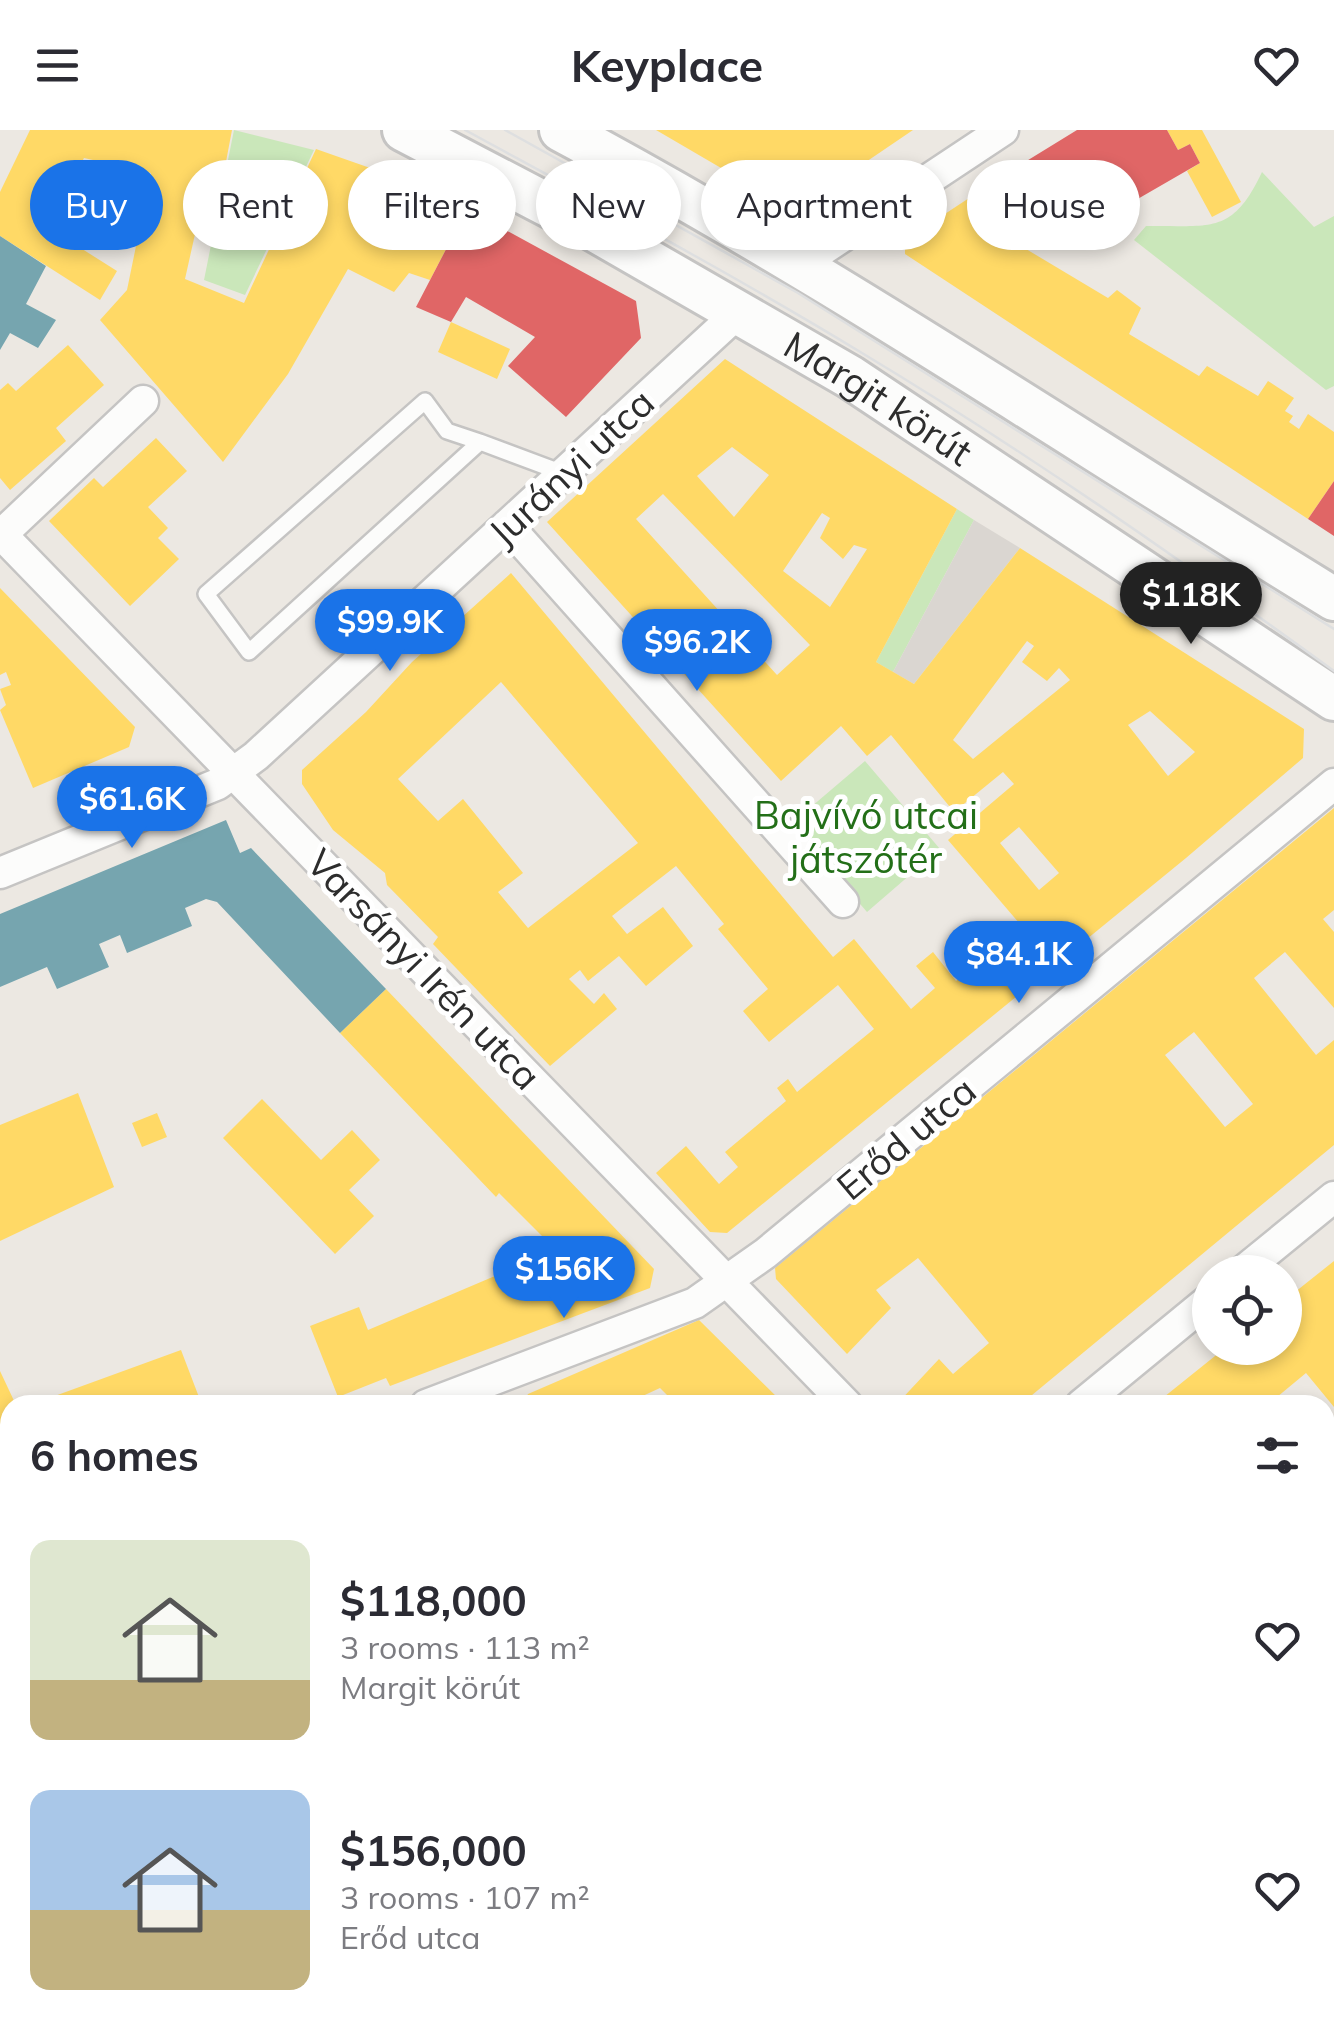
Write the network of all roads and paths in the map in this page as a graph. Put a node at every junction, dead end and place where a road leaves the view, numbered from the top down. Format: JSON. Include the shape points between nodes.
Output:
{"nodes":[{"id":1,"x":404,"y":130,"type":"edge"},
{"id":2,"x":1004,"y":130,"type":"edge"},
{"id":3,"x":579,"y":135,"type":"edge"},
{"id":4,"x":581,"y":160,"type":"edge"},
{"id":5,"x":536,"y":200,"type":"edge"},
{"id":6,"x":629,"y":250,"type":"edge"},
{"id":7,"x":801,"y":264,"type":"junction"},
{"id":8,"x":740,"y":311,"type":"junction"},
{"id":9,"x":143,"y":400,"type":"dead end"},
{"id":10,"x":480,"y":442,"type":"junction"},
{"id":11,"x":564,"y":473,"type":"junction"},
{"id":12,"x":507,"y":525,"type":"junction"},
{"id":13,"x":1,"y":534,"type":"edge"},
{"id":14,"x":1334,"y":599,"type":"edge"},
{"id":15,"x":1334,"y":699,"type":"edge"},
{"id":16,"x":233,"y":773,"type":"junction"},
{"id":17,"x":1334,"y":784,"type":"edge"},
{"id":18,"x":0,"y":873,"type":"edge"},
{"id":19,"x":843,"y":902,"type":"dead end"},
{"id":20,"x":1334,"y":1197,"type":"edge"},
{"id":21,"x":1263,"y":1255,"type":"edge"},
{"id":22,"x":732,"y":1277,"type":"junction"},
{"id":23,"x":1192,"y":1314,"type":"edge"},
{"id":24,"x":478,"y":1395,"type":"edge"},
{"id":25,"x":838,"y":1395,"type":"edge"},
{"id":26,"x":1092,"y":1395,"type":"edge"}],
"edges":[{"from":1,"to":5,"type":"main road","name":"Margit körút"},
{"from":2,"to":7,"type":"street"},
{"from":3,"to":4,"type":"street"},
{"from":3,"to":7,"type":"main road","name":"Margit körút"},
{"from":6,"to":8,"type":"main road","name":"Margit körút"},
{"from":7,"to":14,"type":"main road","name":"Margit körút"},
{"from":8,"to":11,"type":"street","name":"Jurányi utca"},
{"from":8,"to":15,"type":"main road","name":"Margit körút"},
{"from":9,"to":13,"type":"street"},
{"from":10,"to":10,"type":"lane","via":[[249,652],[206,594],[425,401],[447,431]]},
{"from":10,"to":11,"type":"lane"},
{"from":11,"to":12,"type":"street","name":"Jurányi utca"},
{"from":12,"to":16,"type":"street","name":"Jurányi utca"},
{"from":12,"to":19,"type":"street"},
{"from":13,"to":16,"type":"street","name":"Varsányi Irén utca"},
{"from":16,"to":18,"type":"street","name":"Jurányi utca"},
{"from":16,"to":22,"type":"street","name":"Varsányi Irén utca"},
{"from":17,"to":22,"type":"street","name":"Erőd utca"},
{"from":20,"to":21,"type":"street"},
{"from":22,"to":24,"type":"street","name":"Erőd utca","via":[[695,1303]]},
{"from":22,"to":25,"type":"street","name":"Varsányi Irén utca"},
{"from":23,"to":26,"type":"street"}]}
